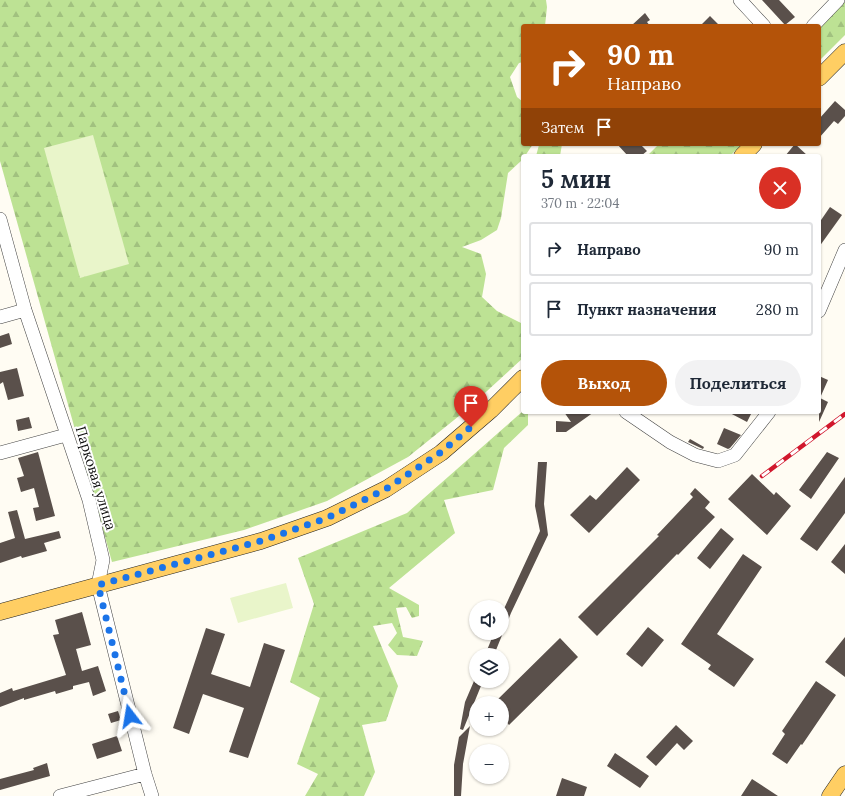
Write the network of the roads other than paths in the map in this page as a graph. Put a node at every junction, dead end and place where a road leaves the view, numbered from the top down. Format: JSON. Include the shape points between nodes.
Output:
{"nodes":[{"id":1,"x":740,"y":0,"type":"edge"},
{"id":2,"x":838,"y":0,"type":"edge"},
{"id":3,"x":762,"y":24,"type":"edge"},
{"id":4,"x":815,"y":24,"type":"edge"},
{"id":5,"x":845,"y":52,"type":"edge"},
{"id":6,"x":821,"y":76,"type":"edge"},
{"id":7,"x":752,"y":146,"type":"edge"},
{"id":8,"x":744,"y":154,"type":"edge"},
{"id":9,"x":0,"y":219,"type":"edge"},
{"id":10,"x":845,"y":250,"type":"edge"},
{"id":11,"x":821,"y":306,"type":"edge"},
{"id":12,"x":25,"y":310,"type":"junction"},
{"id":13,"x":0,"y":318,"type":"edge"},
{"id":14,"x":521,"y":380,"type":"edge"},
{"id":15,"x":629,"y":414,"type":"edge"},
{"id":16,"x":767,"y":414,"type":"edge"},
{"id":17,"x":66,"y":435,"type":"junction"},
{"id":18,"x":0,"y":453,"type":"edge"},
{"id":19,"x":98,"y":585,"type":"junction"},
{"id":20,"x":0,"y":612,"type":"edge"},
{"id":21,"x":145,"y":774,"type":"junction"},
{"id":22,"x":845,"y":774,"type":"edge"},
{"id":23,"x":60,"y":796,"type":"edge"},
{"id":24,"x":152,"y":796,"type":"edge"},
{"id":25,"x":830,"y":796,"type":"edge"}],
"edges":[{"from":1,"to":3,"type":"street"},
{"from":2,"to":4,"type":"street"},
{"from":5,"to":6,"type":"main road"},
{"from":7,"to":8,"type":"main road"},
{"from":9,"to":12,"type":"street","name":"Парковая улица"},
{"from":10,"to":11,"type":"street"},
{"from":12,"to":13,"type":"street"},
{"from":12,"to":17,"type":"street","name":"Парковая улица"},
{"from":14,"to":19,"type":"main road","via":[[491,410],[441,452],[386,489],[327,518],[261,541]]},
{"from":15,"to":16,"type":"street","via":[[670,442],[695,455],[718,461],[736,455]]},
{"from":17,"to":18,"type":"street"},
{"from":17,"to":19,"type":"street","name":"Парковая улица","via":[[89,500],[103,560]]},
{"from":19,"to":20,"type":"main road"},
{"from":19,"to":21,"type":"street","name":"Парковая улица"},
{"from":21,"to":23,"type":"street"},
{"from":21,"to":24,"type":"street","name":"Парковая улица"},
{"from":22,"to":25,"type":"main road"}]}
